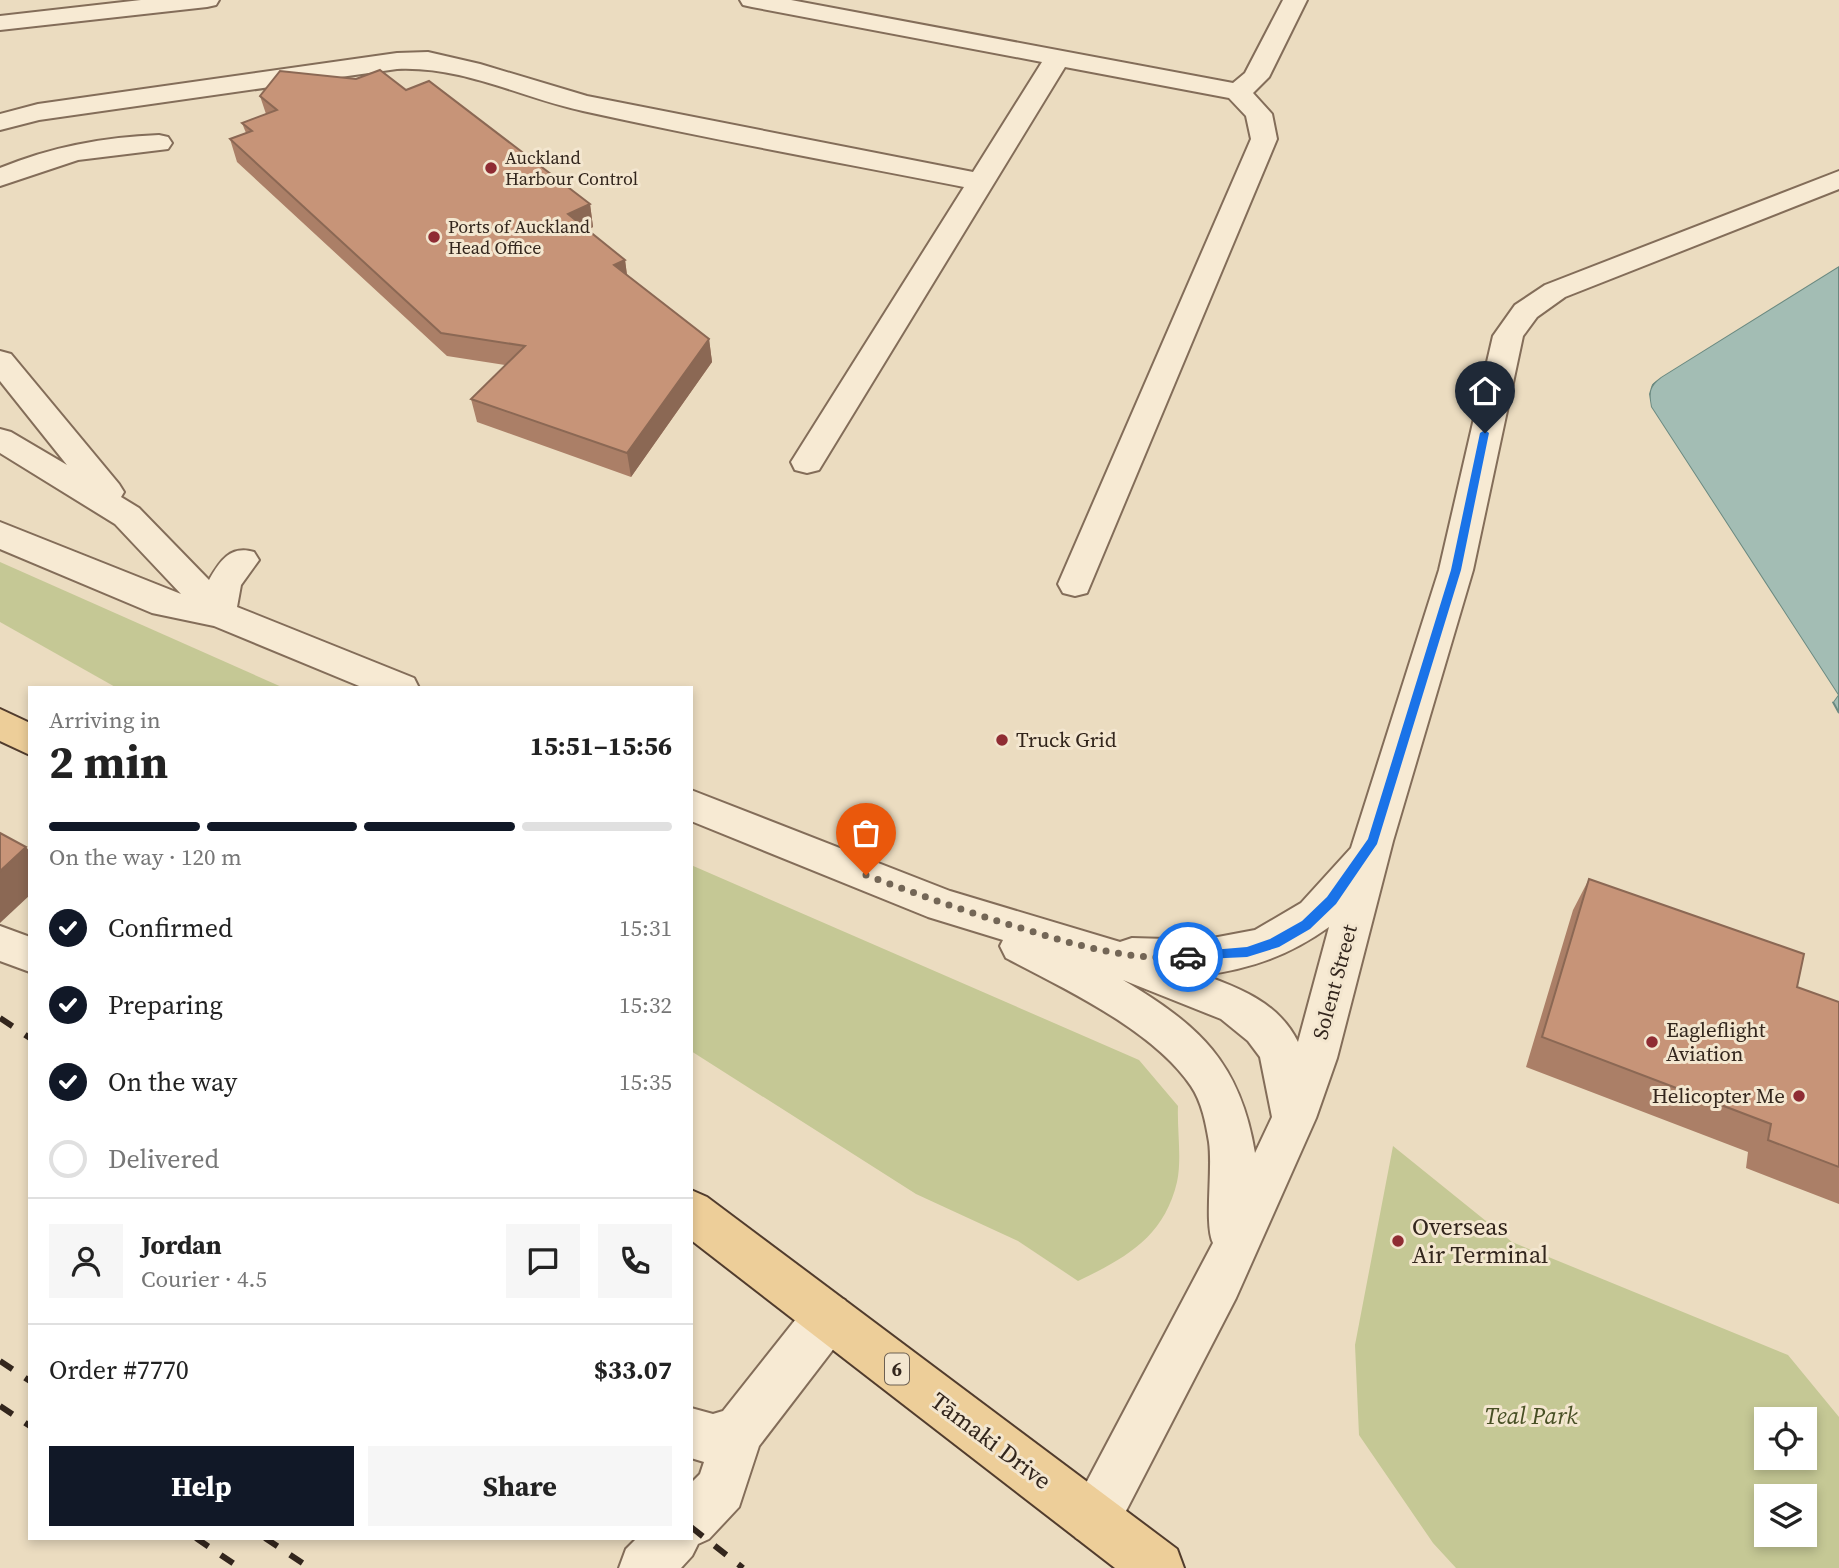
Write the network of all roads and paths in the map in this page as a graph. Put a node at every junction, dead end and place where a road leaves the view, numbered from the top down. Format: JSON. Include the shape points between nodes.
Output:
{"nodes":[{"id":1,"x":207,"y":0,"type":"edge"},
{"id":2,"x":752,"y":0,"type":"edge"},
{"id":3,"x":1295,"y":0,"type":"edge"},
{"id":4,"x":0,"y":23,"type":"edge"},
{"id":5,"x":1057,"y":59,"type":"junction"},
{"id":6,"x":1238,"y":92,"type":"junction"},
{"id":7,"x":0,"y":122,"type":"edge"},
{"id":8,"x":159,"y":143,"type":"dead end"},
{"id":9,"x":0,"y":178,"type":"edge"},
{"id":10,"x":1839,"y":179,"type":"edge"},
{"id":11,"x":981,"y":181,"type":"junction"},
{"id":12,"x":0,"y":361,"type":"edge"},
{"id":13,"x":0,"y":439,"type":"edge"},
{"id":14,"x":807,"y":462,"type":"dead end"},
{"id":15,"x":127,"y":516,"type":"junction"},
{"id":16,"x":0,"y":534,"type":"edge"},
{"id":17,"x":242,"y":560,"type":"dead end"},
{"id":18,"x":1075,"y":584,"type":"dead end"},
{"id":19,"x":220,"y":614,"type":"junction"},
{"id":20,"x":396,"y":686,"type":"edge"},
{"id":21,"x":0,"y":723,"type":"edge"},
{"id":22,"x":28,"y":740,"type":"edge"},
{"id":23,"x":693,"y":805,"type":"edge"},
{"id":24,"x":1373,"y":841,"type":"junction"},
{"id":25,"x":942,"y":905,"type":"junction"},
{"id":26,"x":0,"y":943,"type":"edge"},
{"id":27,"x":1102,"y":953,"type":"junction"},
{"id":28,"x":28,"y":954,"type":"edge"},
{"id":29,"x":1294,"y":1118,"type":"junction"},
{"id":30,"x":693,"y":1214,"type":"edge"},
{"id":31,"x":1219,"y":1282,"type":"junction"},
{"id":32,"x":828,"y":1317,"type":"junction"},
{"id":33,"x":715,"y":1433,"type":"edge"},
{"id":34,"x":693,"y":1519,"type":"edge"},
{"id":35,"x":1094,"y":1520,"type":"junction"},
{"id":36,"x":672,"y":1540,"type":"edge"},
{"id":37,"x":645,"y":1568,"type":"edge"},
{"id":38,"x":1158,"y":1568,"type":"edge"}],
"edges":[{"from":1,"to":4,"type":"street"},
{"from":2,"to":5,"type":"street"},
{"from":3,"to":6,"type":"street","via":[[1256,77]]},
{"from":5,"to":6,"type":"street"},
{"from":5,"to":11,"type":"street"},
{"from":6,"to":18,"type":"street","via":[[1259,114],[1264,139]]},
{"from":7,"to":11,"type":"street","via":[[51,110],[428,60],[582,103]]},
{"from":8,"to":9,"type":"street","via":[[103,147],[55,157]]},
{"from":10,"to":24,"type":"street","name":"Solent Street","via":[[1555,291],[1526,312],[1508,336],[1456,570]]},
{"from":11,"to":14,"type":"street"},
{"from":12,"to":15,"type":"street"},
{"from":13,"to":15,"type":"street"},
{"from":15,"to":19,"type":"street"},
{"from":16,"to":19,"type":"street","via":[[163,604]]},
{"from":17,"to":19,"type":"street","via":[[226,577],[217,601]]},
{"from":19,"to":20,"type":"street"},
{"from":21,"to":22,"type":"main road"},
{"from":23,"to":25,"type":"street"},
{"from":24,"to":27,"type":"street","via":[[1332,900],[1306,925],[1274,943],[1247,952],[1164,958]]},
{"from":24,"to":29,"type":"street","name":"Solent Street","via":[[1315,1058]]},
{"from":25,"to":27,"type":"street"},
{"from":25,"to":31,"type":"street","via":[[1121,998],[1166,1031],[1208,1074],[1226,1119],[1236,1168],[1228,1252]]},
{"from":26,"to":28,"type":"street"},
{"from":27,"to":29,"type":"street","via":[[1236,1006],[1263,1028],[1279,1049]]},
{"from":29,"to":31,"type":"street","name":"Solent Street"},
{"from":30,"to":32,"type":"main road","name":"Tāmaki Drive","number":"6"},
{"from":31,"to":35,"type":"street","name":"Solent Street"},
{"from":32,"to":33,"type":"street"},
{"from":32,"to":35,"type":"main road","name":"Tāmaki Drive","number":"6"},
{"from":33,"to":34,"type":"street","via":[[721,1489]]},
{"from":35,"to":38,"type":"main road","name":"Tāmaki Drive","number":"6"},
{"from":36,"to":37,"type":"street"}]}
